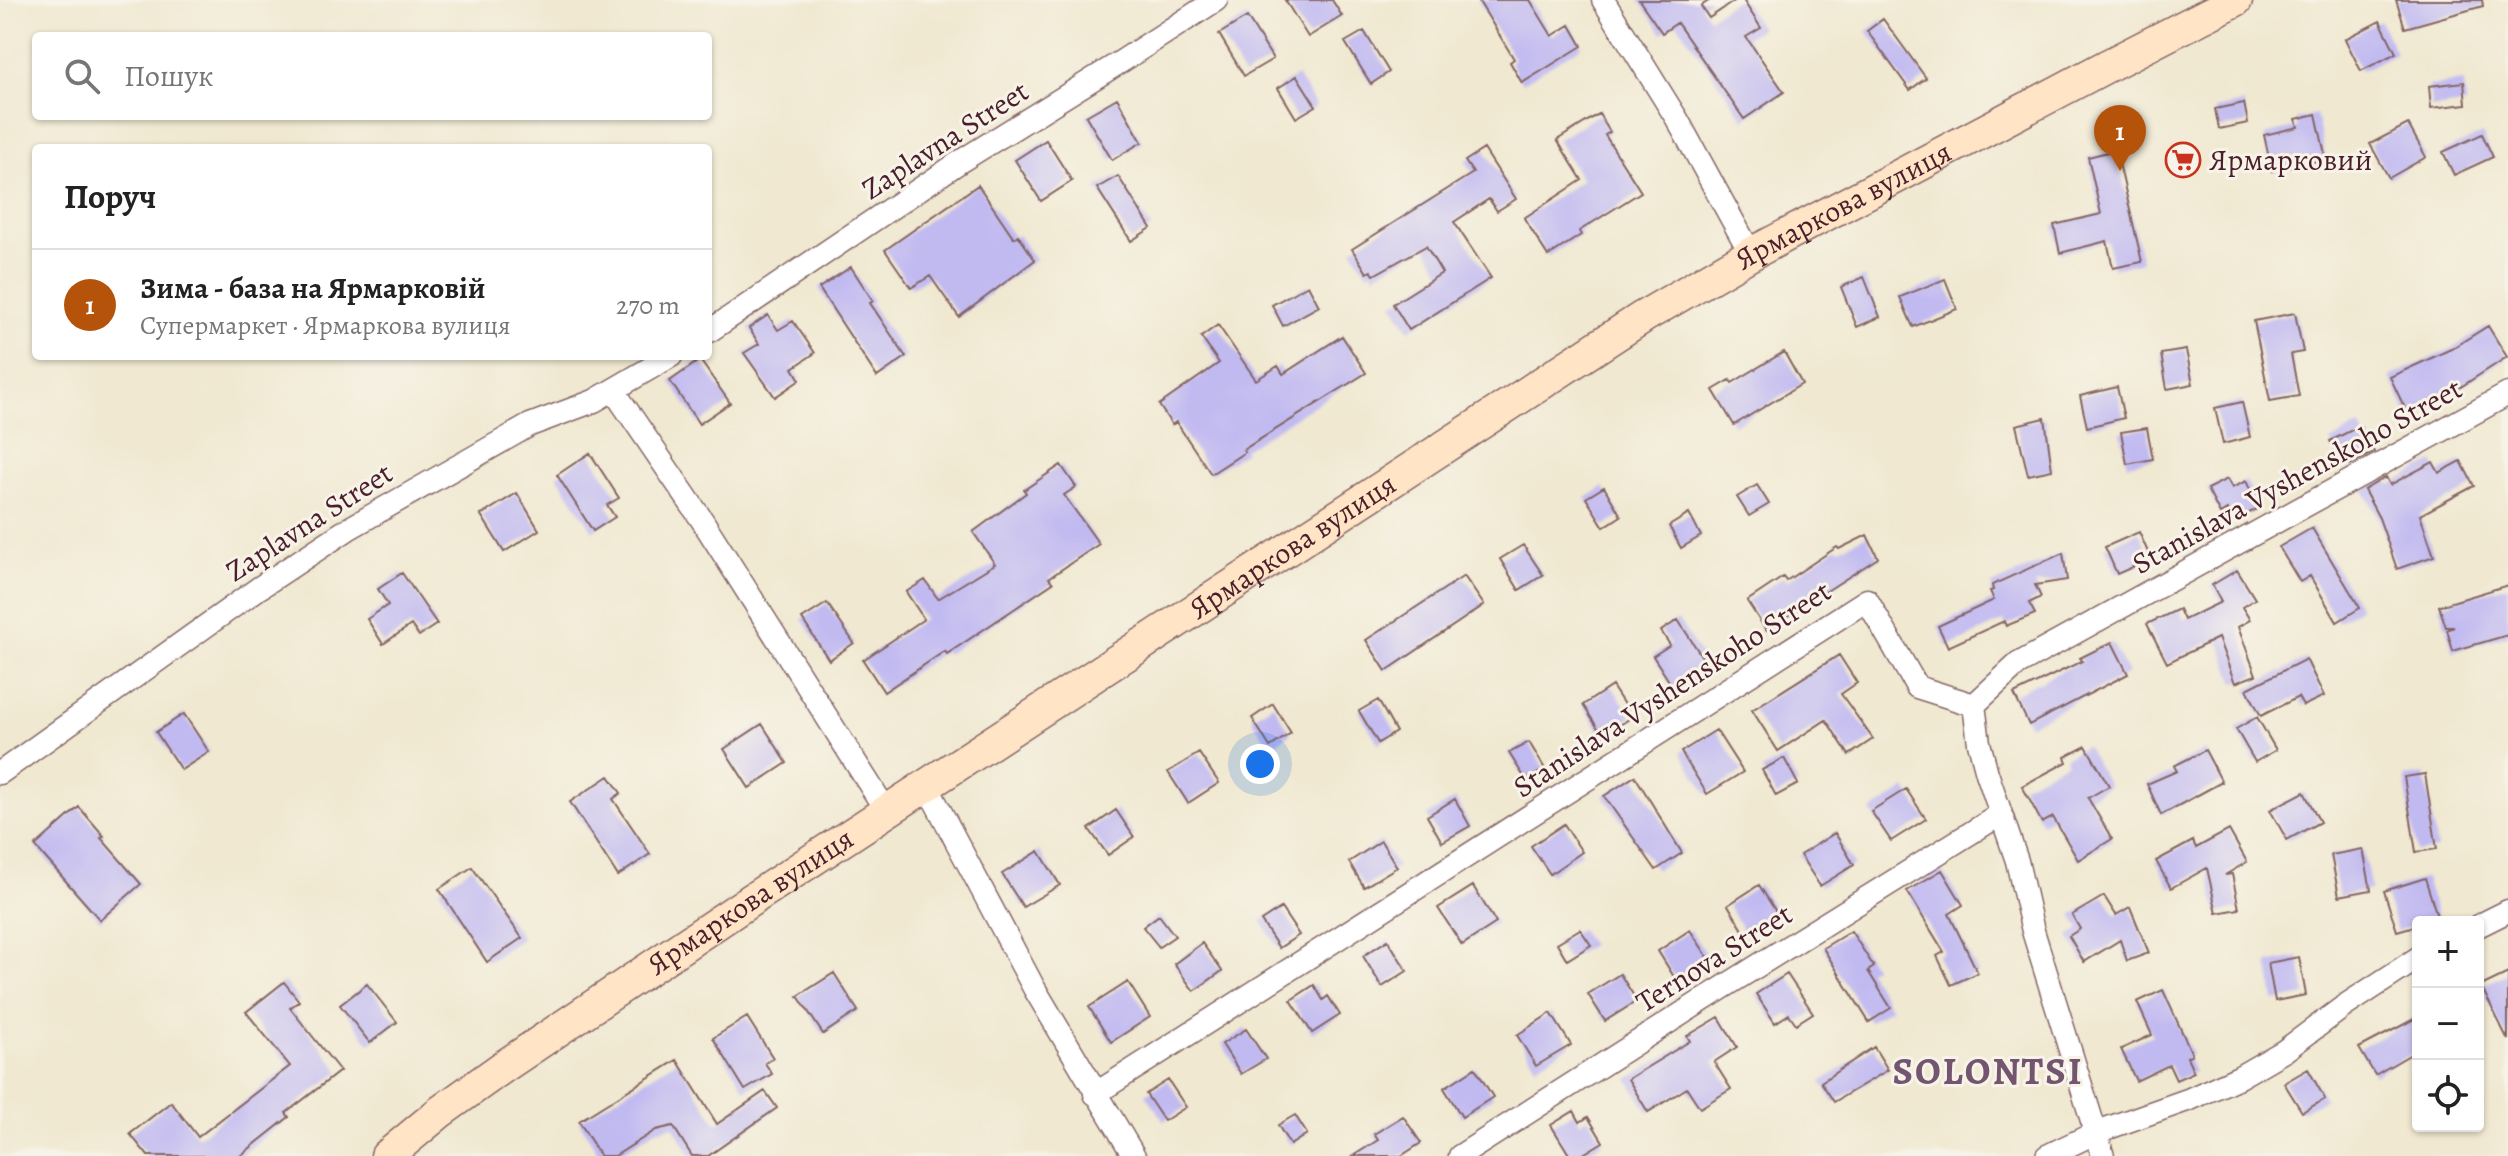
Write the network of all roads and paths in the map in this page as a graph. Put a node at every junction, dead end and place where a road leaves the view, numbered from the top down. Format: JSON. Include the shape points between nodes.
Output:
{"nodes":[{"id":1,"x":1216,"y":0,"type":"edge"},
{"id":2,"x":1603,"y":0,"type":"edge"},
{"id":3,"x":2236,"y":0,"type":"edge"},
{"id":4,"x":1751,"y":254,"type":"junction"},
{"id":5,"x":712,"y":329,"type":"edge"},
{"id":6,"x":664,"y":360,"type":"edge"},
{"id":7,"x":614,"y":391,"type":"junction"},
{"id":8,"x":2508,"y":394,"type":"edge"},
{"id":9,"x":1974,"y":705,"type":"junction"},
{"id":10,"x":0,"y":773,"type":"edge"},
{"id":11,"x":927,"y":786,"type":"junction"},
{"id":12,"x":887,"y":812,"type":"junction"},
{"id":13,"x":2001,"y":814,"type":"junction"},
{"id":14,"x":2508,"y":911,"type":"edge"},
{"id":15,"x":2484,"y":923,"type":"edge"},
{"id":16,"x":2412,"y":962,"type":"edge"},
{"id":17,"x":1095,"y":1094,"type":"junction"},
{"id":18,"x":2097,"y":1132,"type":"junction"},
{"id":19,"x":387,"y":1156,"type":"edge"},
{"id":20,"x":1134,"y":1156,"type":"edge"},
{"id":21,"x":1460,"y":1156,"type":"edge"},
{"id":22,"x":2047,"y":1156,"type":"edge"},
{"id":23,"x":2088,"y":1156,"type":"edge"},
{"id":24,"x":2103,"y":1156,"type":"edge"}],
"edges":[{"from":1,"to":5,"type":"street","name":"Zaplavna Street","via":[[961,161]]},
{"from":2,"to":4,"type":"street","via":[[1677,119]]},
{"from":3,"to":4,"type":"main road","name":"Ярмаркова вулиця"},
{"from":4,"to":11,"type":"main road","name":"Ярмаркова вулиця","via":[[1643,317]]},
{"from":6,"to":7,"type":"street","name":"Zaplavna Street"},
{"from":7,"to":10,"type":"street","name":"Zaplavna Street","via":[[530,425],[348,529]]},
{"from":7,"to":12,"type":"street"},
{"from":8,"to":9,"type":"street","name":"Stanislava Vyshenskoho Street","via":[[2018,664]]},
{"from":9,"to":13,"type":"street","via":[[1979,743]]},
{"from":9,"to":17,"type":"street","name":"Stanislava Vyshenskoho Street","via":[[1917,687],[1867,600]]},
{"from":11,"to":12,"type":"main road","name":"Ярмаркова вулиця"},
{"from":11,"to":17,"type":"street"},
{"from":12,"to":19,"type":"main road","name":"Ярмаркова вулиця","via":[[503,1067]]},
{"from":13,"to":18,"type":"street"},
{"from":13,"to":21,"type":"street","name":"Ternova Street"},
{"from":14,"to":15,"type":"street"},
{"from":16,"to":18,"type":"street","via":[[2239,1077]]},
{"from":17,"to":20,"type":"street"},
{"from":18,"to":22,"type":"street"},
{"from":18,"to":23,"type":"street"},
{"from":18,"to":24,"type":"street"}]}
